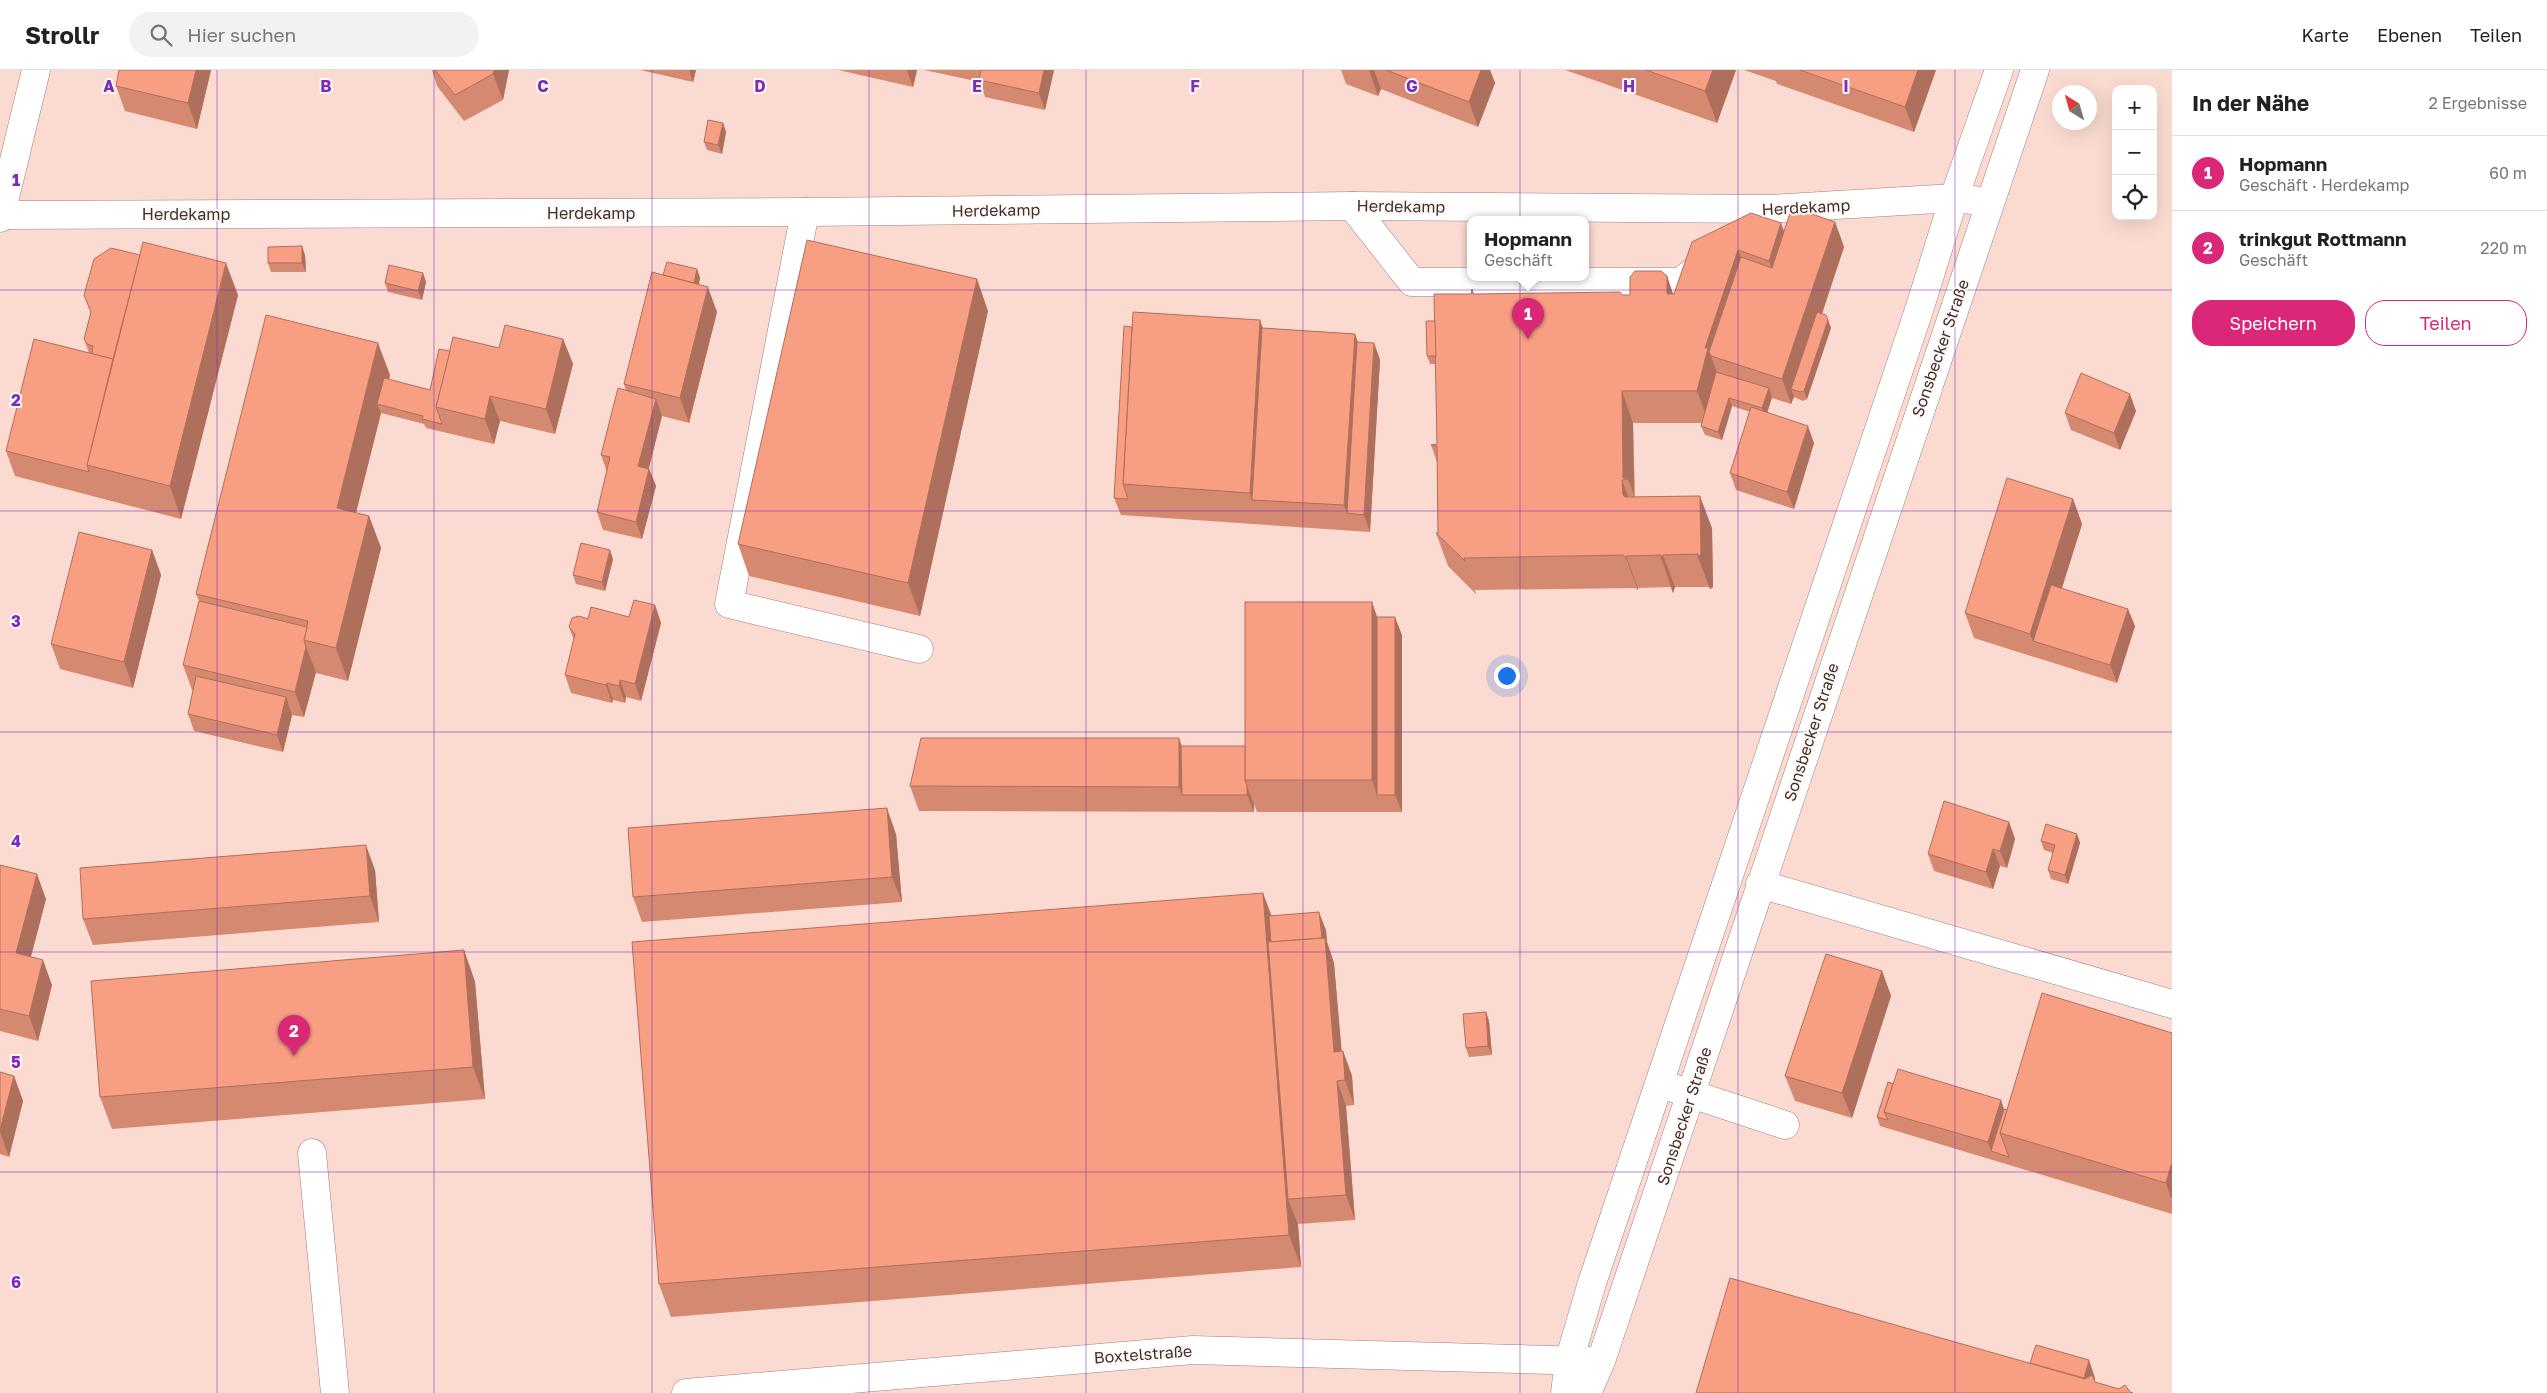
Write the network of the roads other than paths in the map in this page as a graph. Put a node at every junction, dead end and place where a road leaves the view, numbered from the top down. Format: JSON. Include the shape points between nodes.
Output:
{"nodes":[{"id":1,"x":36,"y":70,"type":"edge"},
{"id":2,"x":1999,"y":70,"type":"edge"},
{"id":3,"x":2035,"y":70,"type":"edge"},
{"id":4,"x":1954,"y":198,"type":"junction"},
{"id":5,"x":1990,"y":202,"type":"junction"},
{"id":6,"x":1352,"y":206,"type":"junction"},
{"id":7,"x":1770,"y":210,"type":"junction"},
{"id":8,"x":805,"y":212,"type":"junction"},
{"id":9,"x":0,"y":217,"type":"edge"},
{"id":10,"x":919,"y":648,"type":"dead end"},
{"id":11,"x":1760,"y":884,"type":"junction"},
{"id":12,"x":2172,"y":1004,"type":"edge"},
{"id":13,"x":1660,"y":1084,"type":"junction"},
{"id":14,"x":1691,"y":1095,"type":"junction"},
{"id":15,"x":1785,"y":1125,"type":"dead end"},
{"id":16,"x":312,"y":1153,"type":"dead end"},
{"id":17,"x":1569,"y":1361,"type":"junction"},
{"id":18,"x":1601,"y":1361,"type":"junction"},
{"id":19,"x":335,"y":1393,"type":"edge"},
{"id":20,"x":686,"y":1393,"type":"edge"},
{"id":21,"x":1565,"y":1393,"type":"edge"},
{"id":22,"x":1588,"y":1393,"type":"edge"}],
"edges":[{"from":1,"to":9,"type":"street"},
{"from":2,"to":4,"type":"street","name":"Sonsbecker Straße"},
{"from":3,"to":5,"type":"street","name":"Sonsbecker Straße"},
{"from":4,"to":5,"type":"street","name":"Herdekamp"},
{"from":4,"to":7,"type":"street","name":"Herdekamp"},
{"from":4,"to":13,"type":"street","name":"Sonsbecker Straße"},
{"from":5,"to":11,"type":"street","name":"Sonsbecker Straße"},
{"from":6,"to":7,"type":"street","name":"Herdekamp"},
{"from":6,"to":7,"type":"street","via":[[1412,282],[1680,282]]},
{"from":6,"to":8,"type":"street","name":"Herdekamp"},
{"from":8,"to":9,"type":"street","name":"Herdekamp"},
{"from":8,"to":10,"type":"street","via":[[729,604]]},
{"from":11,"to":12,"type":"street"},
{"from":11,"to":14,"type":"street","name":"Sonsbecker Straße"},
{"from":13,"to":14,"type":"street"},
{"from":13,"to":17,"type":"street","name":"Sonsbecker Straße"},
{"from":14,"to":15,"type":"street"},
{"from":14,"to":18,"type":"street","name":"Sonsbecker Straße"},
{"from":16,"to":19,"type":"street"},
{"from":17,"to":18,"type":"street","name":"Boxtelstraße"},
{"from":17,"to":20,"type":"street","name":"Boxtelstraße","via":[[1193,1350]]},
{"from":17,"to":21,"type":"street","name":"Sonsbecker Straße"},
{"from":18,"to":22,"type":"street","name":"Sonsbecker Straße"}]}
